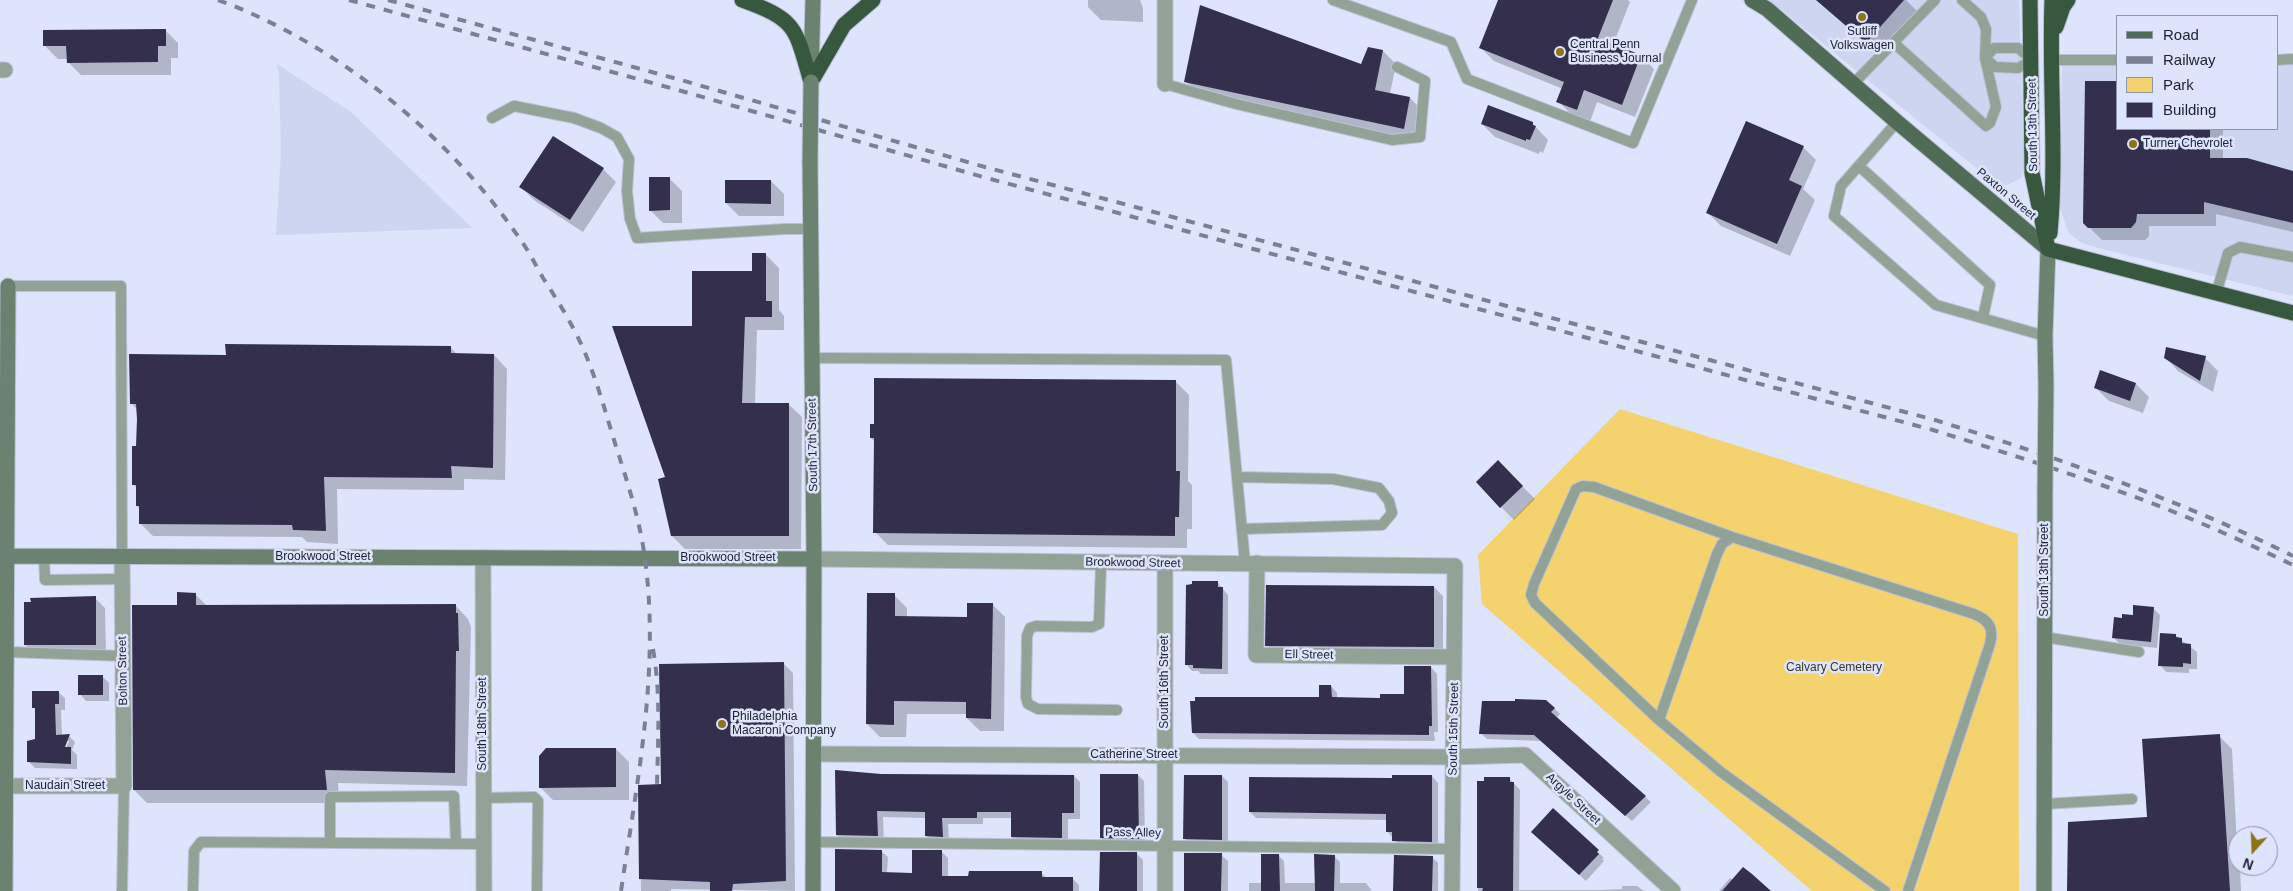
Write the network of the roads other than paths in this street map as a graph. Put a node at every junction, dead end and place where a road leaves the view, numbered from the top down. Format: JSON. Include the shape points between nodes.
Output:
{"nodes":[{"id":1,"x":742,"y":0,"type":"edge"},
{"id":2,"x":813,"y":0,"type":"edge"},
{"id":3,"x":873,"y":0,"type":"edge"},
{"id":4,"x":1165,"y":0,"type":"edge"},
{"id":5,"x":1333,"y":0,"type":"edge"},
{"id":6,"x":1692,"y":0,"type":"edge"},
{"id":7,"x":1752,"y":0,"type":"edge"},
{"id":8,"x":1936,"y":0,"type":"edge"},
{"id":9,"x":1962,"y":0,"type":"edge"},
{"id":10,"x":2030,"y":0,"type":"edge"},
{"id":11,"x":2052,"y":0,"type":"edge"},
{"id":12,"x":2068,"y":0,"type":"edge"},
{"id":13,"x":1894,"y":43,"type":"junction"},
{"id":14,"x":2050,"y":43,"type":"junction"},
{"id":15,"x":1985,"y":58,"type":"junction"},
{"id":16,"x":2293,"y":59,"type":"edge"},
{"id":17,"x":2032,"y":60,"type":"junction"},
{"id":18,"x":2050,"y":60,"type":"junction"},
{"id":19,"x":2116,"y":60,"type":"edge"},
{"id":20,"x":2278,"y":60,"type":"edge"},
{"id":21,"x":1397,"y":67,"type":"dead end"},
{"id":22,"x":811,"y":82,"type":"junction"},
{"id":23,"x":1165,"y":84,"type":"joint"},
{"id":24,"x":1853,"y":84,"type":"junction"},
{"id":25,"x":492,"y":118,"type":"dead end"},
{"id":26,"x":1897,"y":122,"type":"junction"},
{"id":27,"x":1859,"y":166,"type":"junction"},
{"id":28,"x":811,"y":229,"type":"junction"},
{"id":29,"x":2048,"y":249,"type":"junction"},
{"id":30,"x":2293,"y":257,"type":"edge"},
{"id":31,"x":4,"y":286,"type":"edge"},
{"id":32,"x":2216,"y":294,"type":"junction"},
{"id":33,"x":2293,"y":313,"type":"edge"},
{"id":34,"x":1983,"y":317,"type":"junction"},
{"id":35,"x":2045,"y":336,"type":"junction"},
{"id":36,"x":812,"y":358,"type":"junction"},
{"id":37,"x":1238,"y":478,"type":"junction"},
{"id":38,"x":1242,"y":529,"type":"junction"},
{"id":39,"x":1732,"y":537,"type":"junction"},
{"id":40,"x":4,"y":556,"type":"edge"},
{"id":41,"x":44,"y":556,"type":"junction"},
{"id":42,"x":122,"y":557,"type":"junction"},
{"id":43,"x":483,"y":558,"type":"junction"},
{"id":44,"x":814,"y":558,"type":"junction"},
{"id":45,"x":1101,"y":563,"type":"junction"},
{"id":46,"x":1251,"y":563,"type":"junction"},
{"id":47,"x":1165,"y":564,"type":"junction"},
{"id":48,"x":1455,"y":566,"type":"joint"},
{"id":49,"x":122,"y":579,"type":"junction"},
{"id":50,"x":2044,"y":637,"type":"junction"},
{"id":51,"x":8,"y":652,"type":"junction"},
{"id":52,"x":2139,"y":652,"type":"dead end"},
{"id":53,"x":122,"y":656,"type":"junction"},
{"id":54,"x":1454,"y":657,"type":"junction"},
{"id":55,"x":1117,"y":710,"type":"dead end"},
{"id":56,"x":1659,"y":720,"type":"junction"},
{"id":57,"x":814,"y":754,"type":"junction"},
{"id":58,"x":1164,"y":756,"type":"junction"},
{"id":59,"x":1454,"y":757,"type":"junction"},
{"id":60,"x":7,"y":786,"type":"junction"},
{"id":61,"x":124,"y":786,"type":"junction"},
{"id":62,"x":483,"y":798,"type":"junction"},
{"id":63,"x":2132,"y":799,"type":"dead end"},
{"id":64,"x":2044,"y":804,"type":"junction"},
{"id":65,"x":330,"y":842,"type":"junction"},
{"id":66,"x":813,"y":842,"type":"junction"},
{"id":67,"x":456,"y":844,"type":"junction"},
{"id":68,"x":484,"y":844,"type":"junction"},
{"id":69,"x":1165,"y":846,"type":"junction"},
{"id":70,"x":1452,"y":849,"type":"junction"},
{"id":71,"x":5,"y":891,"type":"edge"},
{"id":72,"x":122,"y":891,"type":"edge"},
{"id":73,"x":193,"y":891,"type":"edge"},
{"id":74,"x":484,"y":891,"type":"edge"},
{"id":75,"x":537,"y":891,"type":"edge"},
{"id":76,"x":813,"y":891,"type":"edge"},
{"id":77,"x":1165,"y":891,"type":"edge"},
{"id":78,"x":1452,"y":891,"type":"edge"},
{"id":79,"x":1673,"y":891,"type":"edge"},
{"id":80,"x":1885,"y":891,"type":"edge"},
{"id":81,"x":1908,"y":891,"type":"edge"},
{"id":82,"x":2044,"y":891,"type":"edge"}],
"edges":[{"from":1,"to":22,"type":"highway","via":[[768,9],[787,21],[797,37]]},
{"from":2,"to":22,"type":"main road","name":"South 17th Street"},
{"from":3,"to":22,"type":"highway","via":[[844,25]]},
{"from":4,"to":23,"type":"street"},
{"from":5,"to":6,"type":"lane","via":[[1451,42],[1467,79],[1633,143]]},
{"from":7,"to":24,"type":"main road","name":"Paxton Street","via":[[1767,9]]},
{"from":8,"to":13,"type":"lane"},
{"from":9,"to":15,"type":"lane","via":[[1981,17],[1986,29]]},
{"from":10,"to":17,"type":"highway","name":"South 13th Street"},
{"from":11,"to":14,"type":"highway","name":"South 13th Street"},
{"from":12,"to":14,"type":"highway"},
{"from":13,"to":15,"type":"lane","via":[[1986,126],[1993,120],[1996,107]]},
{"from":13,"to":24,"type":"lane"},
{"from":14,"to":18,"type":"highway","name":"South 13th Street"},
{"from":15,"to":17,"type":"lane","via":[[1995,67],[2018,68]]},
{"from":15,"to":17,"type":"lane","via":[[1994,48],[2018,48]]},
{"from":16,"to":20,"type":"lane"},
{"from":17,"to":29,"type":"highway","name":"South 13th Street","via":[[2032,173]]},
{"from":18,"to":19,"type":"lane"},
{"from":18,"to":29,"type":"highway","name":"South 13th Street","via":[[2053,198]]},
{"from":21,"to":23,"type":"lane","via":[[1425,81],[1420,137],[1392,140]]},
{"from":22,"to":28,"type":"main road","name":"South 17th Street","bridge":true},
{"from":24,"to":26,"type":"main road","name":"Paxton Street"},
{"from":25,"to":28,"type":"lane","via":[[514,106],[574,118],[617,137],[629,159],[630,219],[637,238]]},
{"from":26,"to":27,"type":"lane"},
{"from":26,"to":29,"type":"main road","name":"Paxton Street"},
{"from":27,"to":34,"type":"lane","via":[[1990,284]]},
{"from":27,"to":34,"type":"lane","via":[[1842,186],[1834,216],[1936,305]]},
{"from":28,"to":36,"type":"main road","name":"South 17th Street"},
{"from":29,"to":32,"type":"highway","name":"Paxton Street"},
{"from":29,"to":35,"type":"main road","name":"South 13th Street"},
{"from":30,"to":32,"type":"lane","via":[[2240,246],[2228,253]]},
{"from":31,"to":40,"type":"main road"},
{"from":31,"to":42,"type":"lane","via":[[121,286]]},
{"from":32,"to":33,"type":"highway","name":"Paxton Street"},
{"from":34,"to":35,"type":"lane"},
{"from":35,"to":50,"type":"main road","name":"South 13th Street","bridge":true},
{"from":36,"to":37,"type":"lane","via":[[1226,360]]},
{"from":36,"to":44,"type":"main road","name":"South 17th Street"},
{"from":37,"to":38,"type":"lane"},
{"from":37,"to":38,"type":"lane","via":[[1333,479],[1379,488],[1389,501],[1392,513],[1382,525]]},
{"from":38,"to":46,"type":"lane"},
{"from":39,"to":56,"type":"lane","via":[[1722,544],[1717,554]]},
{"from":39,"to":56,"type":"lane","via":[[1594,487],[1583,486],[1574,492],[1534,584],[1531,595],[1535,603]]},
{"from":39,"to":81,"type":"lane","via":[[1974,614],[1989,624],[1992,632],[1990,644]]},
{"from":40,"to":41,"type":"main road","name":"Brookwood Street"},
{"from":40,"to":51,"type":"main road"},
{"from":41,"to":42,"type":"main road","name":"Brookwood Street"},
{"from":41,"to":49,"type":"lane","via":[[45,580]]},
{"from":42,"to":43,"type":"main road","name":"Brookwood Street"},
{"from":42,"to":49,"type":"street","name":"Bolton Street"},
{"from":43,"to":44,"type":"main road","name":"Brookwood Street"},
{"from":43,"to":62,"type":"street","name":"South 18th Street"},
{"from":44,"to":45,"type":"street","name":"Brookwood Street"},
{"from":44,"to":57,"type":"main road","name":"South 17th Street"},
{"from":45,"to":47,"type":"street","name":"Brookwood Street"},
{"from":45,"to":55,"type":"lane","via":[[1099,624],[1092,627],[1030,628],[1027,636],[1026,697],[1028,704],[1038,708]]},
{"from":46,"to":47,"type":"street","name":"Brookwood Street"},
{"from":46,"to":48,"type":"street","name":"Brookwood Street"},
{"from":46,"to":54,"type":"street","name":"Ell Street","via":[[1256,655]]},
{"from":47,"to":58,"type":"street","name":"South 16th Street"},
{"from":48,"to":54,"type":"street","name":"South 15th Street"},
{"from":49,"to":53,"type":"street","name":"Bolton Street"},
{"from":50,"to":52,"type":"lane"},
{"from":50,"to":64,"type":"main road","name":"South 13th Street"},
{"from":51,"to":53,"type":"lane"},
{"from":51,"to":60,"type":"main road"},
{"from":53,"to":61,"type":"street","name":"Bolton Street"},
{"from":54,"to":59,"type":"street","name":"South 15th Street"},
{"from":56,"to":80,"type":"lane","via":[[1720,772]]},
{"from":57,"to":58,"type":"street","name":"Catherine Street"},
{"from":57,"to":66,"type":"main road","name":"South 17th Street"},
{"from":58,"to":59,"type":"street","name":"Catherine Street"},
{"from":58,"to":69,"type":"street","name":"South 16th Street"},
{"from":59,"to":70,"type":"street","name":"South 15th Street"},
{"from":59,"to":79,"type":"street","name":"Argyle Street","via":[[1525,755]]},
{"from":60,"to":61,"type":"street","name":"Naudain Street"},
{"from":60,"to":71,"type":"main road"},
{"from":61,"to":72,"type":"lane"},
{"from":62,"to":68,"type":"street","name":"South 18th Street"},
{"from":62,"to":75,"type":"lane","via":[[534,797],[538,801]]},
{"from":63,"to":64,"type":"lane"},
{"from":64,"to":82,"type":"main road","name":"South 13th Street"},
{"from":65,"to":67,"type":"lane"},
{"from":65,"to":67,"type":"lane","via":[[330,797],[454,796]]},
{"from":65,"to":73,"type":"lane","via":[[201,842],[194,851]]},
{"from":66,"to":69,"type":"lane","name":"Pass Alley"},
{"from":66,"to":76,"type":"main road","name":"South 17th Street"},
{"from":67,"to":68,"type":"lane"},
{"from":68,"to":74,"type":"street","name":"South 18th Street"},
{"from":69,"to":70,"type":"lane","name":"Pass Alley"},
{"from":69,"to":77,"type":"street","name":"South 16th Street"},
{"from":70,"to":78,"type":"street","name":"South 15th Street"}]}
